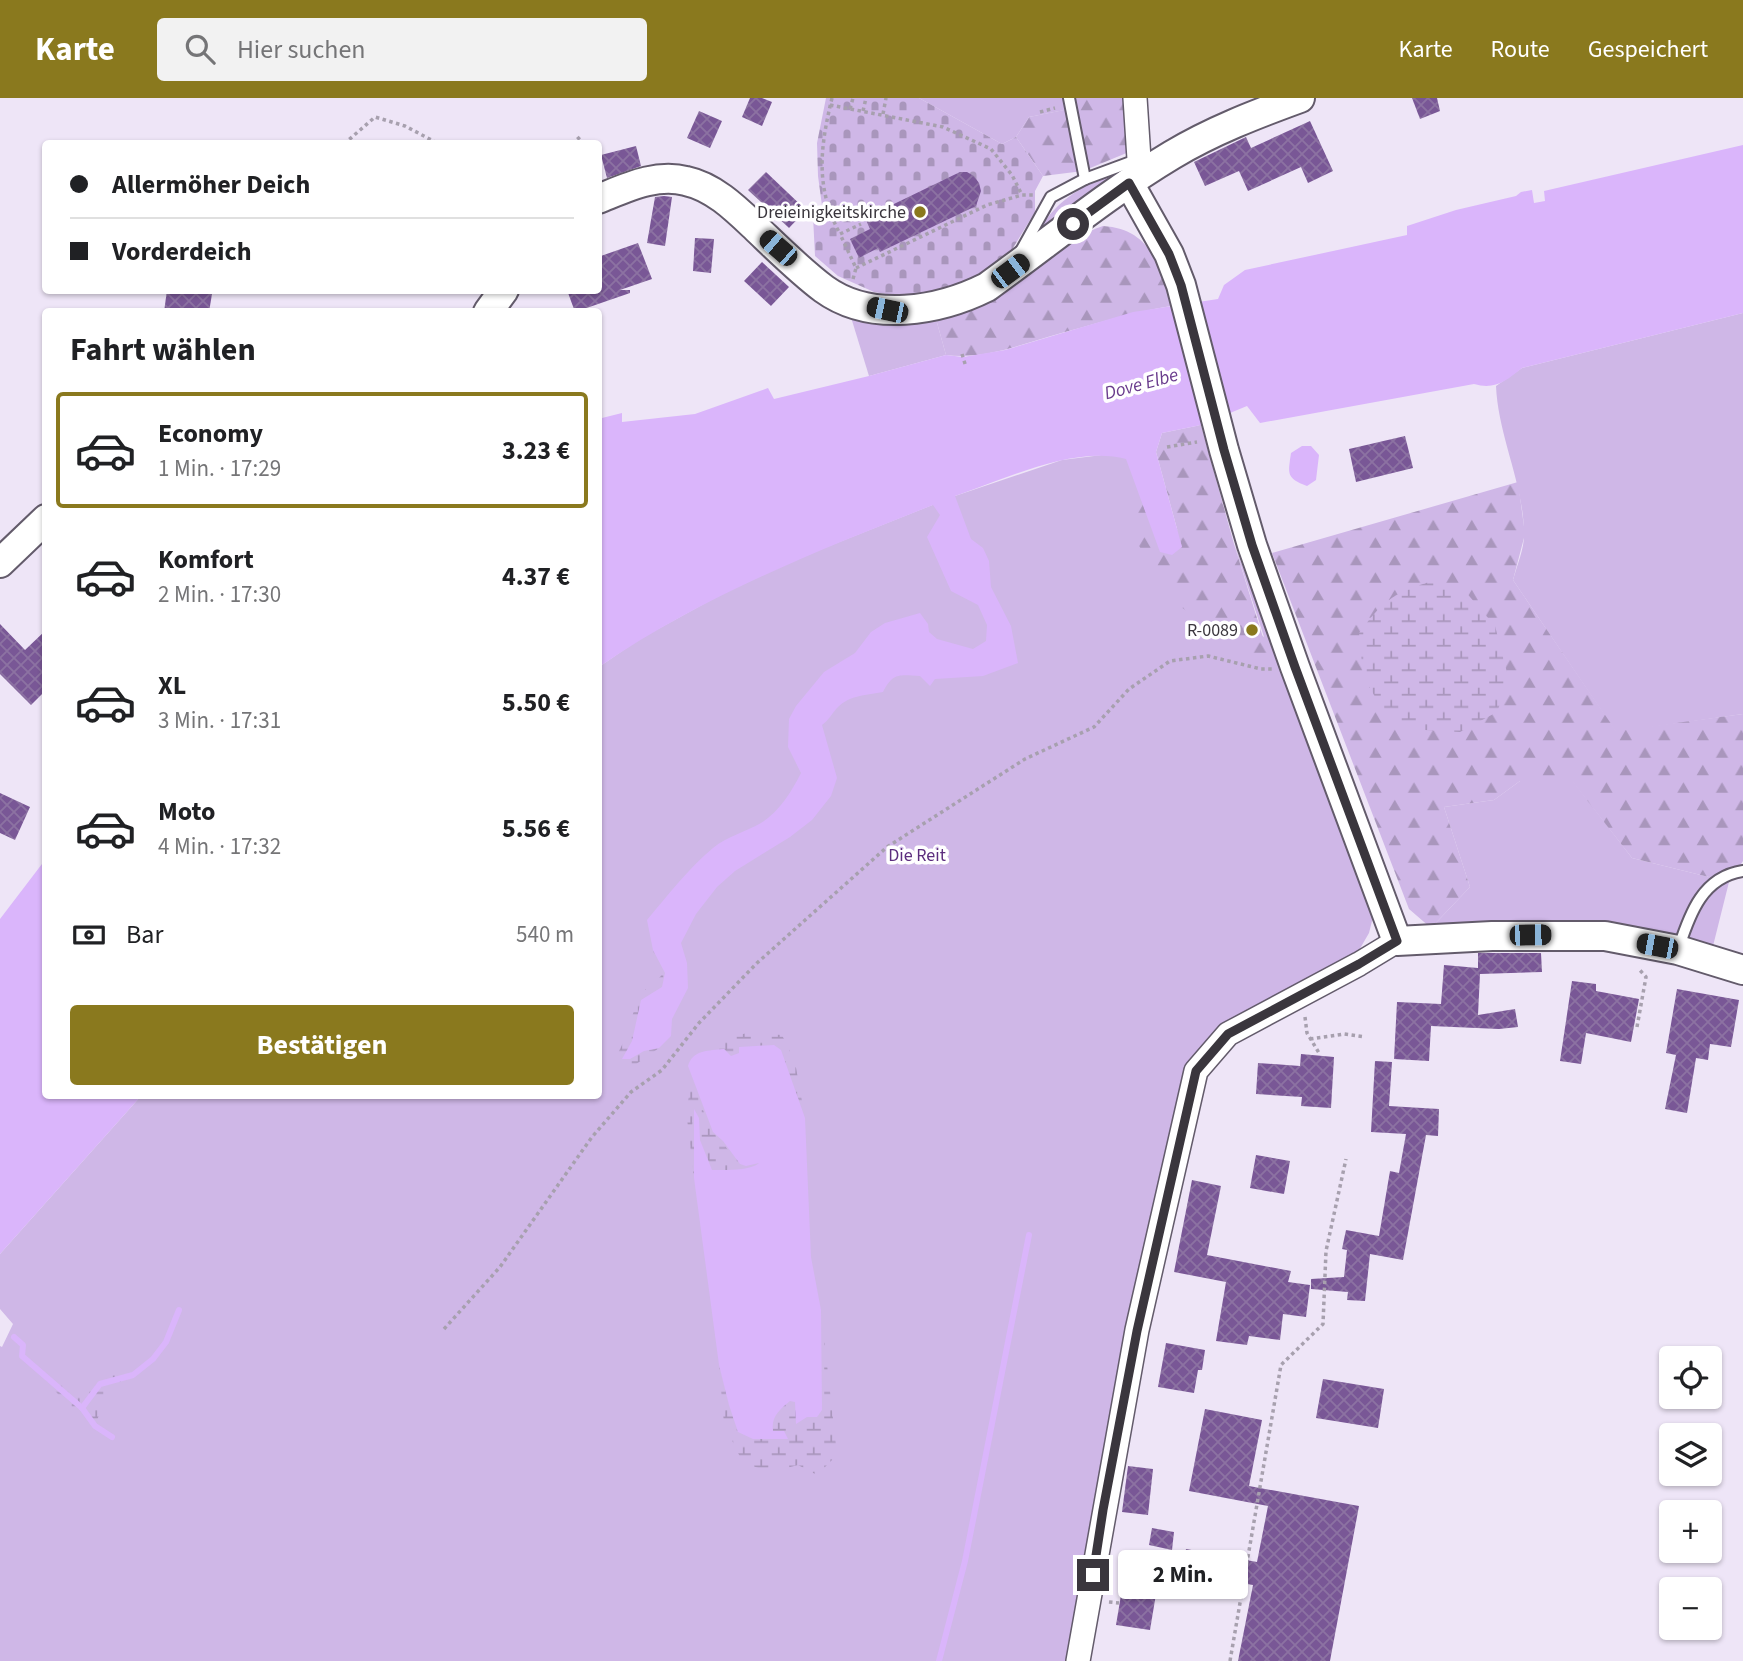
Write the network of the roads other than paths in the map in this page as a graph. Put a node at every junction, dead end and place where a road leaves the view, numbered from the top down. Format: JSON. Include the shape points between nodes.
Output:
{"nodes":[{"id":1,"x":1069,"y":98,"type":"edge"},
{"id":2,"x":1135,"y":98,"type":"edge"},
{"id":3,"x":1300,"y":98,"type":"edge"},
{"id":4,"x":1138,"y":171,"type":"junction"},
{"id":5,"x":1085,"y":179,"type":"junction"},
{"id":6,"x":602,"y":198,"type":"edge"},
{"id":7,"x":1010,"y":271,"type":"junction"},
{"id":8,"x":42,"y":523,"type":"edge"},
{"id":9,"x":0,"y":563,"type":"edge"},
{"id":10,"x":1743,"y":872,"type":"edge"},
{"id":11,"x":1397,"y":941,"type":"junction"},
{"id":12,"x":1678,"y":950,"type":"junction"},
{"id":13,"x":1743,"y":970,"type":"edge"},
{"id":14,"x":1078,"y":1661,"type":"edge"}],
"edges":[{"from":1,"to":5,"type":"lane"},
{"from":2,"to":4,"type":"street"},
{"from":3,"to":4,"type":"street","via":[[1245,118]]},
{"from":4,"to":5,"type":"lane"},
{"from":4,"to":7,"type":"street"},
{"from":4,"to":11,"type":"street","via":[[1181,285],[1252,545]]},
{"from":5,"to":7,"type":"lane","via":[[1051,197]]},
{"from":6,"to":7,"type":"street","via":[[647,181],[669,179],[708,188],[825,289],[848,302],[887,310],[930,307],[966,297]]},
{"from":8,"to":9,"type":"street"},
{"from":10,"to":12,"type":"lane","via":[[1731,873],[1701,894]]},
{"from":11,"to":12,"type":"street","via":[[1605,936]]},
{"from":11,"to":14,"type":"street","via":[[1228,1034],[1196,1071],[1137,1331]]},
{"from":12,"to":13,"type":"street"}]}
